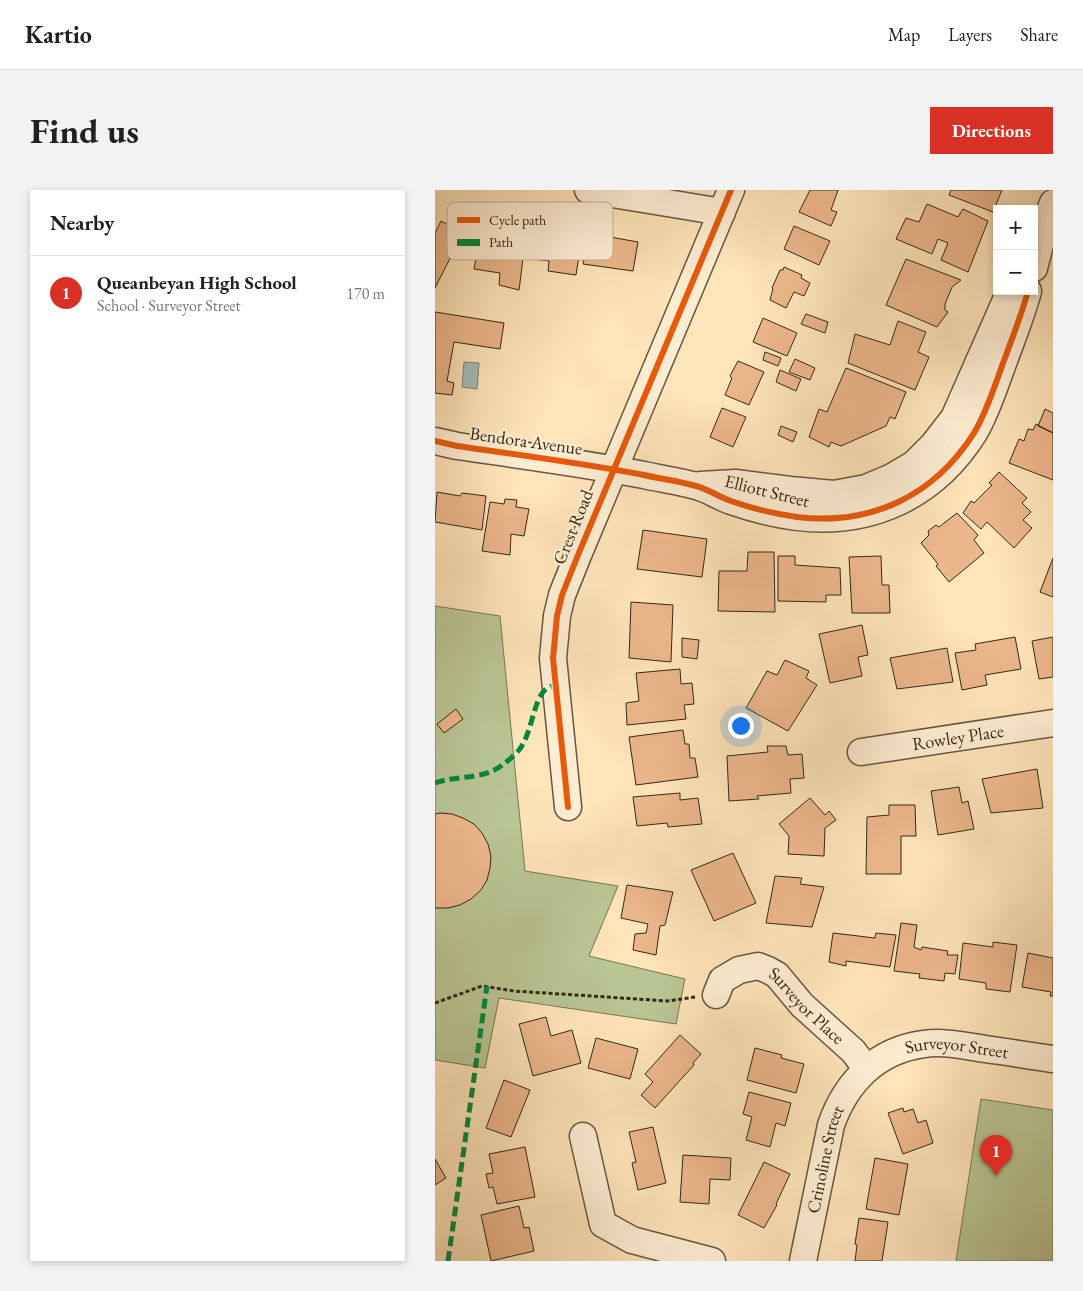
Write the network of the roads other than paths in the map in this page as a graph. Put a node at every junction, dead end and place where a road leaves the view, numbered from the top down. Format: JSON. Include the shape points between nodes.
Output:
{"nodes":[{"id":1,"x":588,"y":190,"type":"edge"},
{"id":2,"x":726,"y":201,"type":"edge"},
{"id":3,"x":1050,"y":210,"type":"edge"},
{"id":4,"x":1038,"y":234,"type":"edge"},
{"id":5,"x":1038,"y":254,"type":"edge"},
{"id":6,"x":1007,"y":295,"type":"edge"},
{"id":7,"x":1027,"y":295,"type":"edge"},
{"id":8,"x":435,"y":441,"type":"edge"},
{"id":9,"x":613,"y":469,"type":"junction"},
{"id":10,"x":697,"y":486,"type":"junction"},
{"id":11,"x":1053,"y":723,"type":"edge"},
{"id":12,"x":861,"y":752,"type":"dead end"},
{"id":13,"x":568,"y":807,"type":"dead end"},
{"id":14,"x":716,"y":995,"type":"road end"},
{"id":15,"x":1053,"y":1059,"type":"edge"},
{"id":16,"x":867,"y":1069,"type":"junction"},
{"id":17,"x":583,"y":1136,"type":"dead end"},
{"id":18,"x":712,"y":1261,"type":"edge"},
{"id":19,"x":803,"y":1261,"type":"edge"}],
"edges":[{"from":1,"to":2,"type":"street"},
{"from":2,"to":9,"type":"street","name":"Crest Road"},
{"from":3,"to":4,"type":"street"},
{"from":3,"to":5,"type":"street"},
{"from":6,"to":10,"type":"street","name":"Elliott Street","via":[[954,418],[914,464],[865,488],[834,494],[735,483]]},
{"from":7,"to":10,"type":"street","name":"Elliott Street","via":[[975,432],[938,476],[920,491],[870,514],[819,519],[754,507]]},
{"from":8,"to":9,"type":"street","name":"Bendora Avenue"},
{"from":9,"to":10,"type":"street","name":"Elliott Street"},
{"from":9,"to":13,"type":"street","name":"Crest Road","via":[[562,594],[557,616],[553,658]]},
{"from":11,"to":12,"type":"street","name":"Rowley Place"},
{"from":14,"to":16,"type":"street","name":"Surveyor Place","via":[[722,980],[739,970],[758,966],[767,970],[777,975],[802,1005],[853,1051]]},
{"from":15,"to":16,"type":"street","name":"Surveyor Street","via":[[925,1044],[898,1050]]},
{"from":16,"to":19,"type":"street","name":"Crinoline Street","via":[[848,1090],[831,1124]]},
{"from":17,"to":18,"type":"street","via":[[603,1224],[632,1240]]}]}
